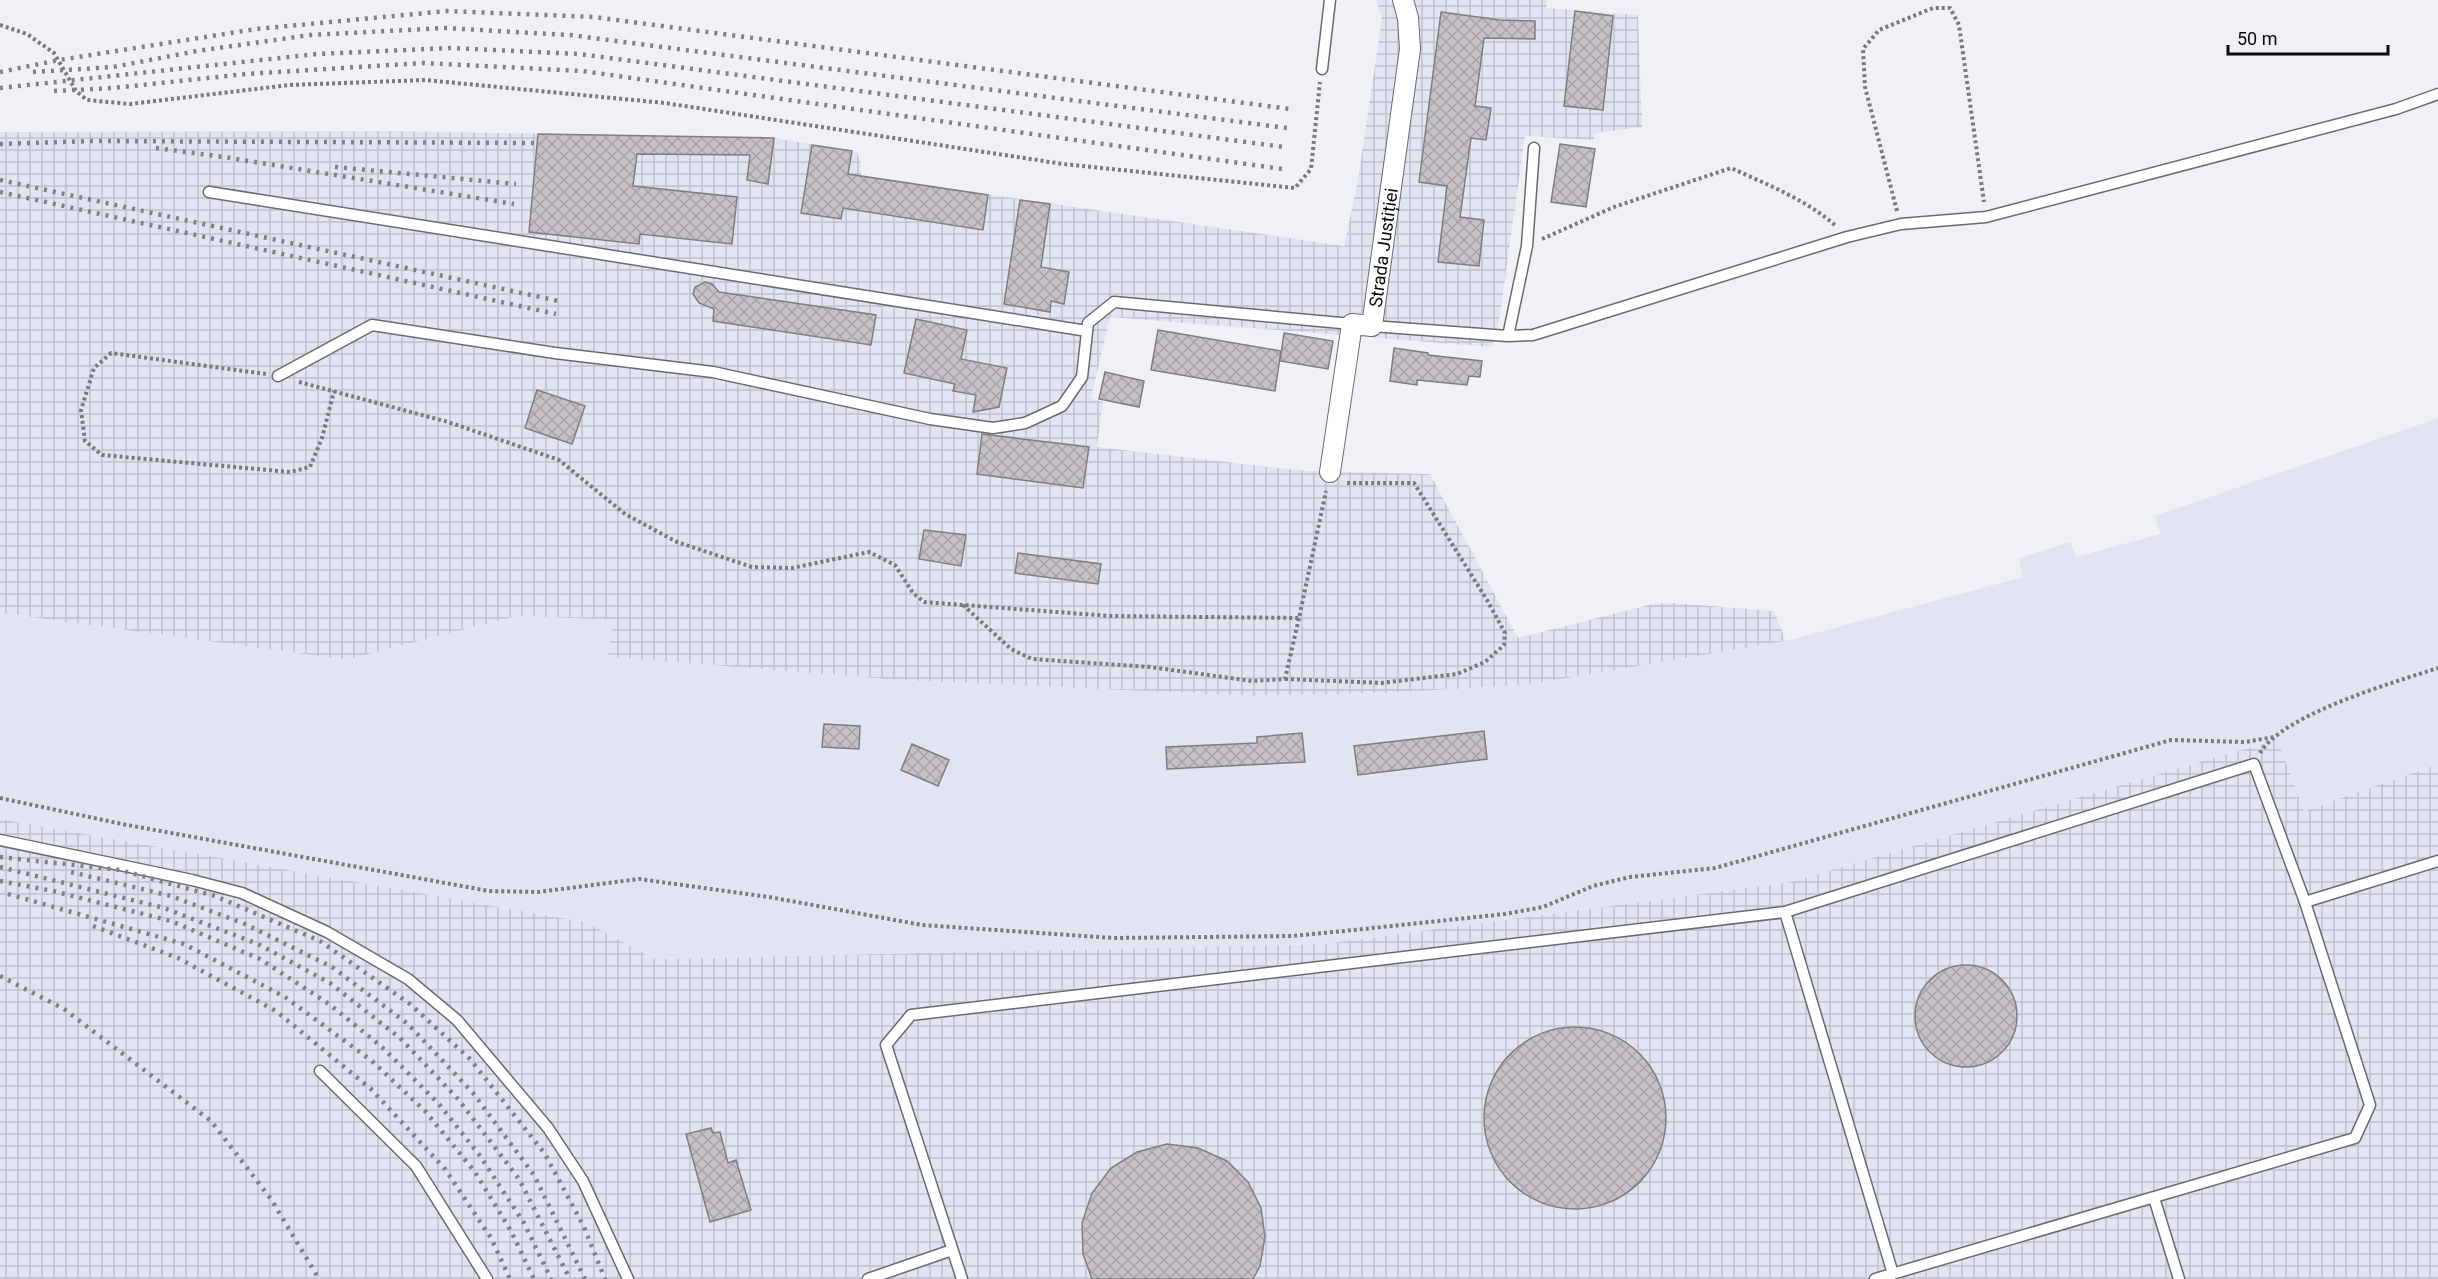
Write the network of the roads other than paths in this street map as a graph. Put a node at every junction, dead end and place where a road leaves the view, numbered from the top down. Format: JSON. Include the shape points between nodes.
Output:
{"nodes":[{"id":1,"x":1330,"y":0,"type":"edge"},
{"id":2,"x":1403,"y":0,"type":"edge"},
{"id":3,"x":1322,"y":69,"type":"road end"},
{"id":4,"x":2438,"y":94,"type":"edge"},
{"id":5,"x":1534,"y":148,"type":"dead end"},
{"id":6,"x":208,"y":192,"type":"dead end"},
{"id":7,"x":1362,"y":325,"type":"junction"},
{"id":8,"x":1087,"y":331,"type":"junction"},
{"id":9,"x":1508,"y":336,"type":"junction"},
{"id":10,"x":278,"y":376,"type":"road end"},
{"id":11,"x":1329,"y":478,"type":"road end"},
{"id":12,"x":0,"y":840,"type":"edge"},
{"id":13,"x":2438,"y":861,"type":"edge"},
{"id":14,"x":2305,"y":902,"type":"junction"},
{"id":15,"x":1785,"y":912,"type":"junction"},
{"id":16,"x":320,"y":1071,"type":"dead end"},
{"id":17,"x":2154,"y":1198,"type":"junction"},
{"id":18,"x":952,"y":1250,"type":"junction"},
{"id":19,"x":1893,"y":1274,"type":"junction"},
{"id":20,"x":487,"y":1279,"type":"edge"},
{"id":21,"x":628,"y":1279,"type":"edge"},
{"id":22,"x":868,"y":1279,"type":"edge"},
{"id":23,"x":962,"y":1279,"type":"edge"},
{"id":24,"x":1875,"y":1279,"type":"edge"},
{"id":25,"x":2179,"y":1279,"type":"edge"}],
"edges":[{"from":1,"to":3,"type":"lane"},
{"from":2,"to":7,"type":"street","name":"Strada Justiției","via":[[1410,48]]},
{"from":4,"to":9,"type":"lane","via":[[2396,109],[1986,217],[1901,224],[1847,237],[1533,335]]},
{"from":5,"to":9,"type":"lane","via":[[1527,246]]},
{"from":6,"to":8,"type":"lane"},
{"from":7,"to":8,"type":"lane","via":[[1114,302],[1088,323]]},
{"from":7,"to":9,"type":"lane"},
{"from":7,"to":11,"type":"street","name":"Strada Justiției"},
{"from":8,"to":10,"type":"lane","via":[[1082,377],[1062,406],[1025,423],[993,428],[930,419],[713,372],[372,325]]},
{"from":12,"to":21,"type":"lane","via":[[242,893],[327,932],[408,979],[457,1020],[548,1128],[583,1182]]},
{"from":13,"to":14,"type":"lane"},
{"from":14,"to":15,"type":"lane","via":[[2254,764]]},
{"from":14,"to":17,"type":"lane","via":[[2370,1105],[2355,1137]]},
{"from":15,"to":18,"type":"lane","via":[[911,1015],[886,1045]]},
{"from":15,"to":19,"type":"lane"},
{"from":16,"to":20,"type":"lane","via":[[416,1166]]},
{"from":17,"to":19,"type":"lane"},
{"from":17,"to":25,"type":"lane"},
{"from":18,"to":22,"type":"lane"},
{"from":18,"to":23,"type":"lane"},
{"from":19,"to":24,"type":"lane"}]}
